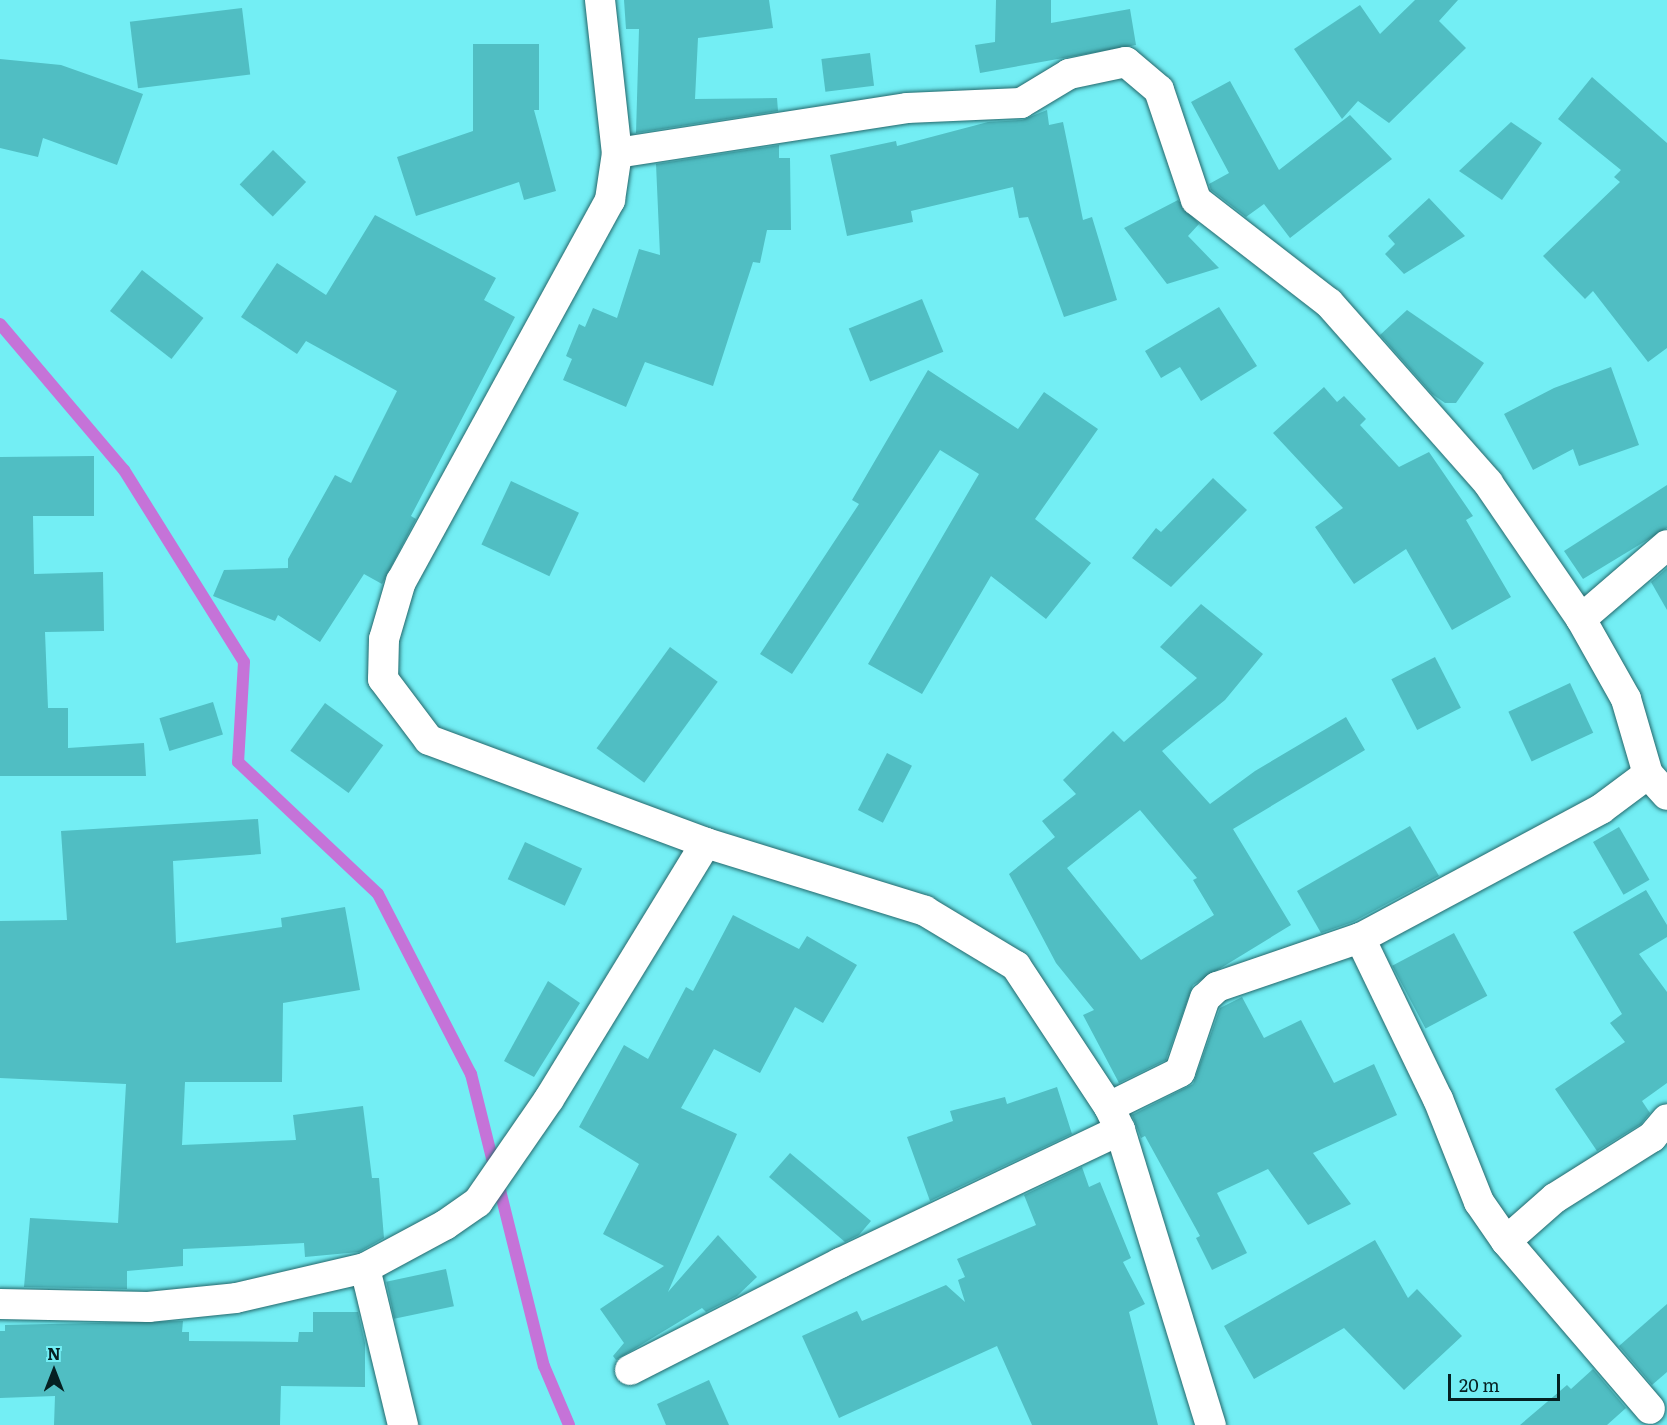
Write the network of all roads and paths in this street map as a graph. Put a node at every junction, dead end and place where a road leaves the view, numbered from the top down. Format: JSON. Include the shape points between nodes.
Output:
{"nodes":[{"id":1,"x":600,"y":0,"type":"edge"},
{"id":2,"x":617,"y":153,"type":"junction"},
{"id":3,"x":1667,"y":545,"type":"edge"},
{"id":4,"x":1581,"y":619,"type":"junction"},
{"id":5,"x":1658,"y":785,"type":"edge"},
{"id":6,"x":706,"y":843,"type":"junction"},
{"id":7,"x":1360,"y":938,"type":"junction"},
{"id":8,"x":1114,"y":1119,"type":"junction"},
{"id":9,"x":1667,"y":1119,"type":"edge"},
{"id":10,"x":1506,"y":1241,"type":"junction"},
{"id":11,"x":365,"y":1268,"type":"junction"},
{"id":12,"x":0,"y":1304,"type":"edge"},
{"id":13,"x":630,"y":1371,"type":"dead end"},
{"id":14,"x":1650,"y":1410,"type":"edge"},
{"id":15,"x":403,"y":1425,"type":"edge"},
{"id":16,"x":1211,"y":1425,"type":"edge"}],
"edges":[{"from":1,"to":2,"type":"street"},
{"from":2,"to":4,"type":"street","via":[[907,108],[1021,103],[1069,74],[1126,62],[1159,90],[1196,200],[1329,303],[1488,483]]},
{"from":2,"to":6,"type":"street","via":[[610,200],[578,264],[401,581],[384,639],[383,679],[429,740]]},
{"from":3,"to":4,"type":"street"},
{"from":4,"to":5,"type":"street","via":[[1626,699]]},
{"from":5,"to":7,"type":"street","via":[[1601,809]]},
{"from":6,"to":8,"type":"street","via":[[925,911],[1016,966]]},
{"from":6,"to":11,"type":"street","via":[[549,1099],[478,1202]]},
{"from":7,"to":8,"type":"street","via":[[1217,987],[1206,998],[1180,1072]]},
{"from":7,"to":10,"type":"street","via":[[1438,1099],[1479,1202]]},
{"from":8,"to":13,"type":"street"},
{"from":8,"to":16,"type":"street"},
{"from":9,"to":10,"type":"street","via":[[1652,1137],[1555,1198]]},
{"from":10,"to":14,"type":"street"},
{"from":11,"to":12,"type":"street","via":[[236,1298],[148,1307]]},
{"from":11,"to":15,"type":"street"}]}
